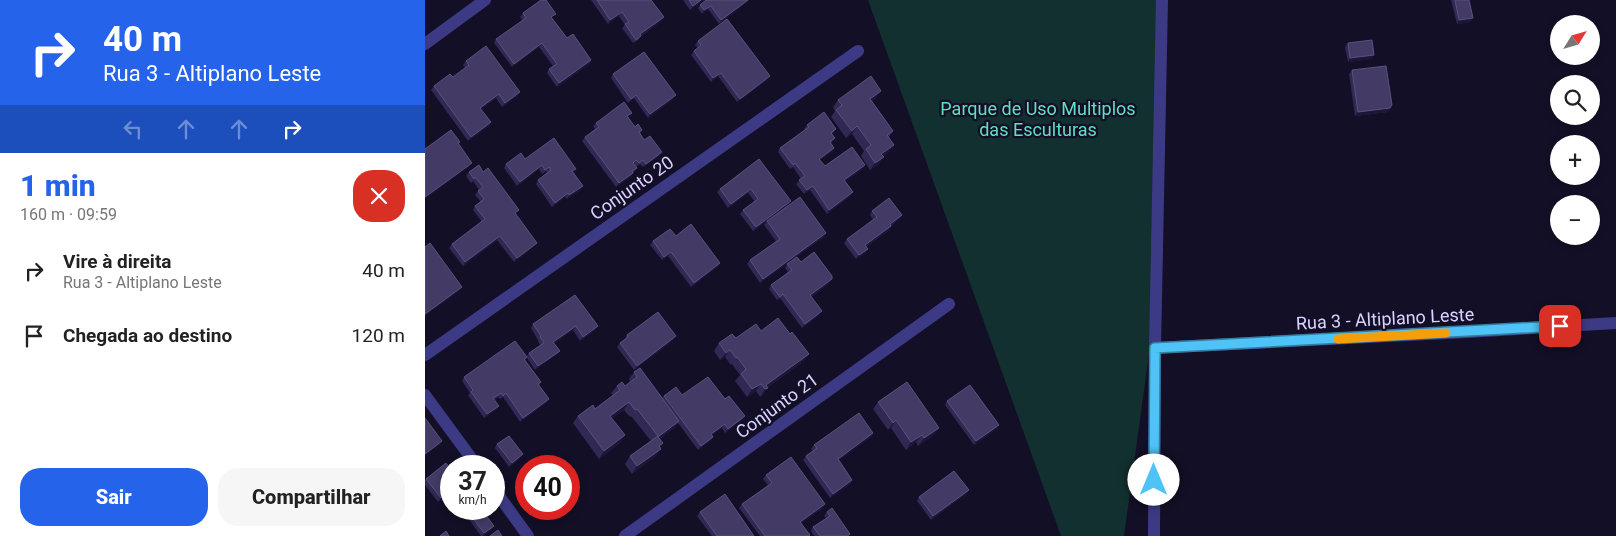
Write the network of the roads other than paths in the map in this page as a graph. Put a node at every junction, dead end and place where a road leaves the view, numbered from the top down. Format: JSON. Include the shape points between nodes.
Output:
{"nodes":[{"id":1,"x":485,"y":0,"type":"edge"},
{"id":2,"x":1162,"y":0,"type":"edge"},
{"id":3,"x":425,"y":44,"type":"edge"},
{"id":4,"x":859,"y":51,"type":"dead end"},
{"id":5,"x":949,"y":304,"type":"dead end"},
{"id":6,"x":1616,"y":323,"type":"edge"},
{"id":7,"x":1155,"y":348,"type":"junction"},
{"id":8,"x":425,"y":354,"type":"edge"},
{"id":9,"x":425,"y":395,"type":"edge"},
{"id":10,"x":469,"y":455,"type":"edge"},
{"id":11,"x":505,"y":504,"type":"edge"},
{"id":12,"x":528,"y":536,"type":"edge"},
{"id":13,"x":625,"y":536,"type":"edge"},
{"id":14,"x":1154,"y":536,"type":"edge"}],
"edges":[{"from":1,"to":3,"type":"street"},
{"from":2,"to":7,"type":"street"},
{"from":4,"to":8,"type":"street","name":"Conjunto 20"},
{"from":5,"to":13,"type":"street","name":"Conjunto 21"},
{"from":6,"to":7,"type":"street","name":"Rua 3 - Altiplano Leste"},
{"from":7,"to":14,"type":"street"},
{"from":9,"to":10,"type":"street"},
{"from":11,"to":12,"type":"street"}]}
